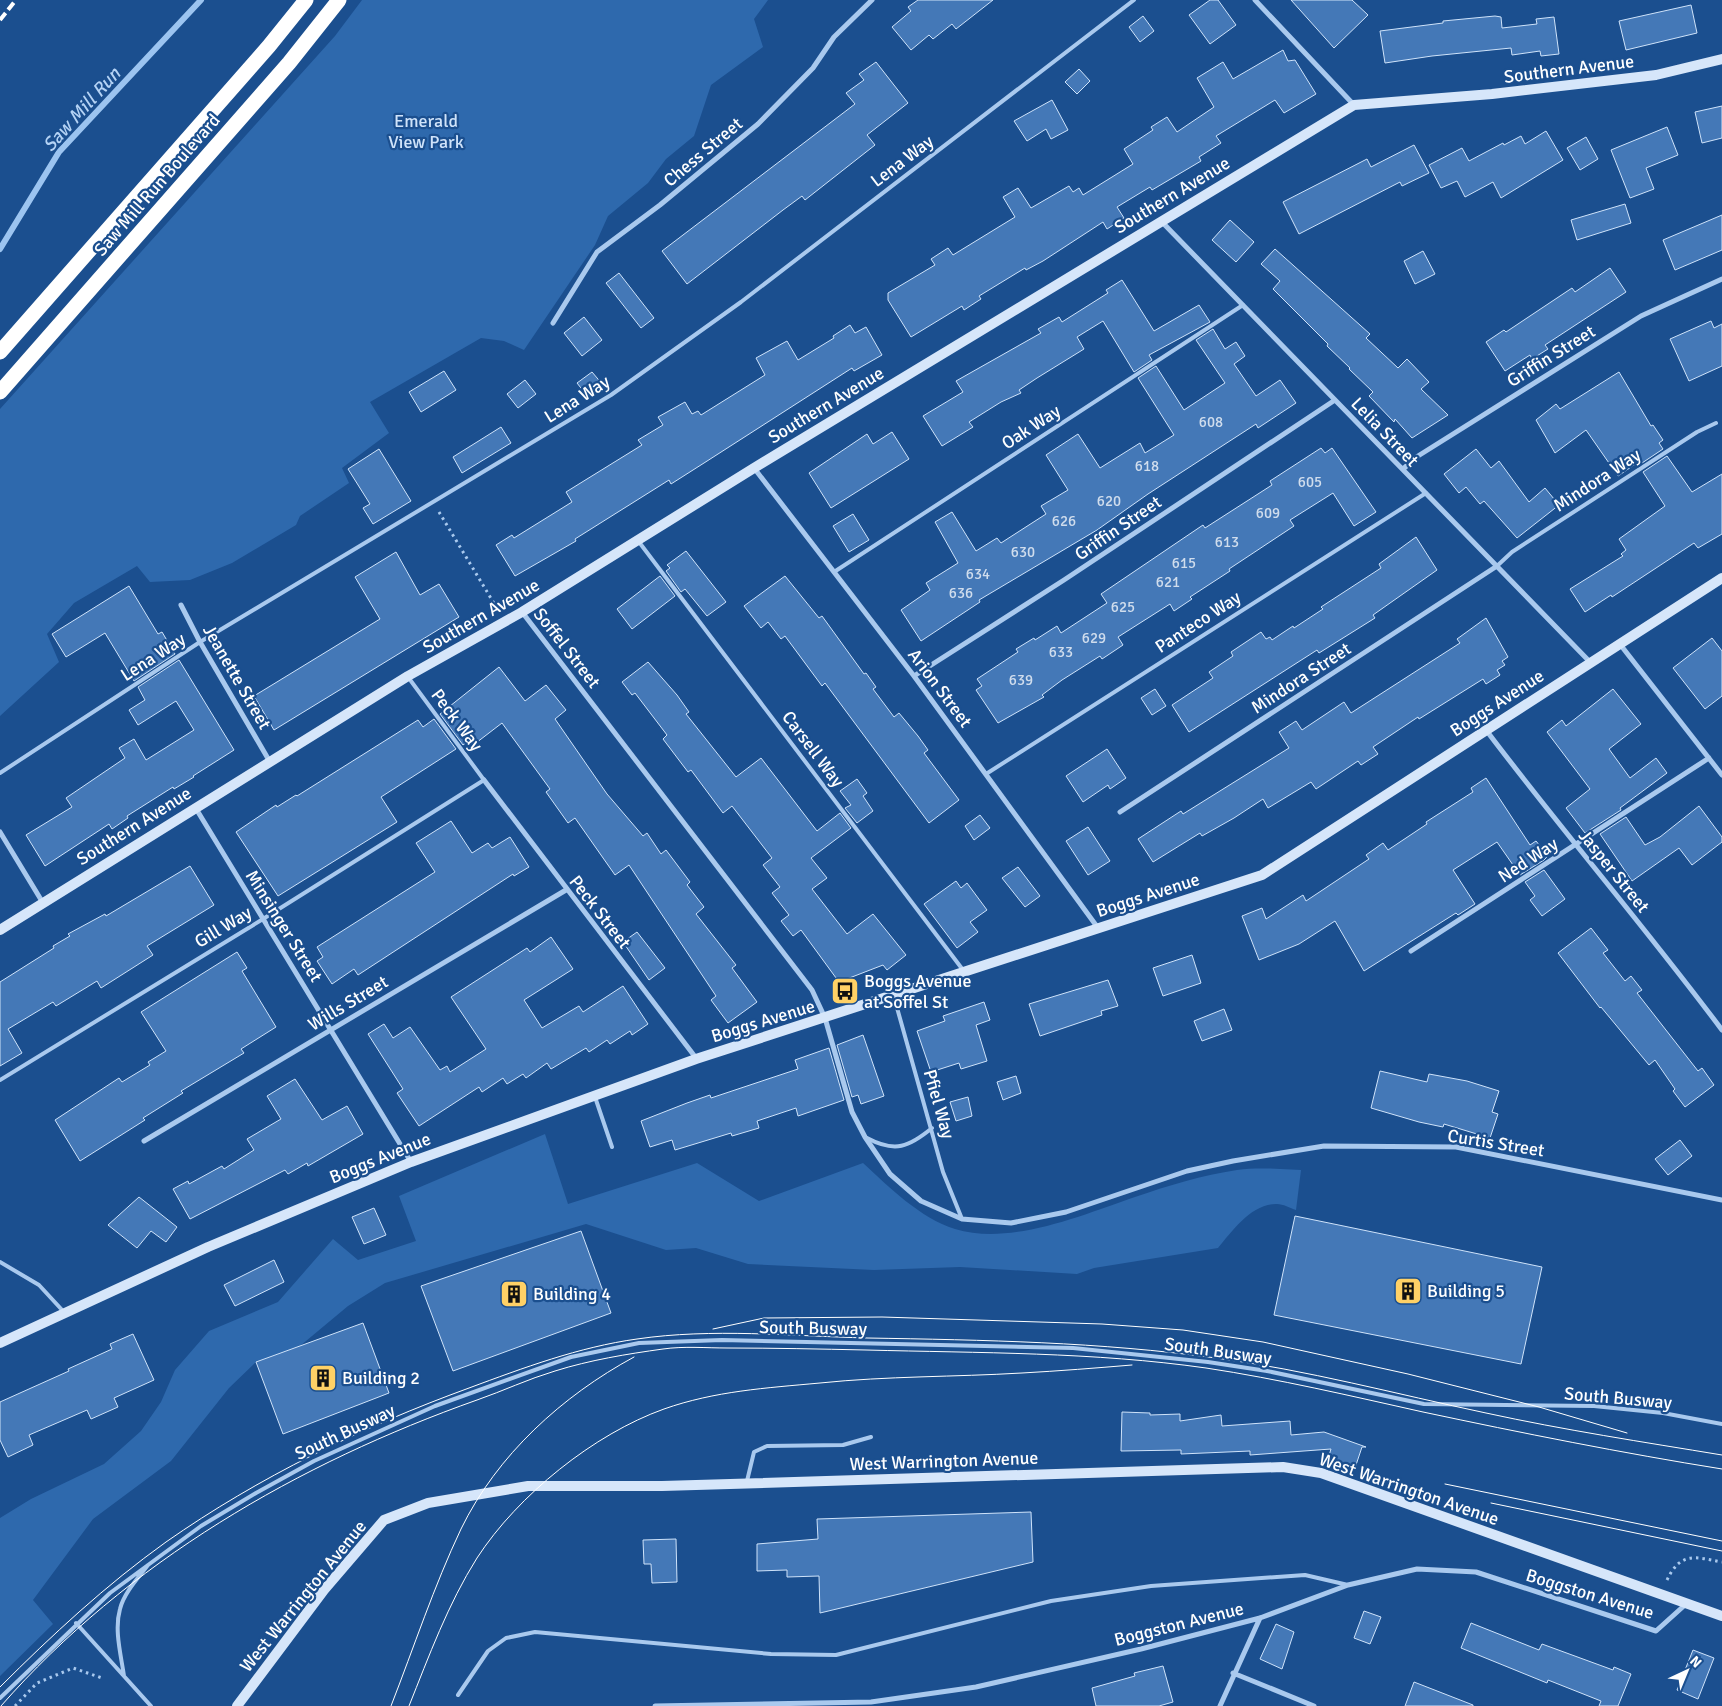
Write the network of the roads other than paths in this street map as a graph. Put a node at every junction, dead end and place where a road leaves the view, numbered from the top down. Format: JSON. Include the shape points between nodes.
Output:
{"nodes":[{"id":1,"x":306,"y":0,"type":"edge"},
{"id":2,"x":339,"y":0,"type":"edge"},
{"id":3,"x":872,"y":0,"type":"edge"},
{"id":4,"x":1134,"y":0,"type":"edge"},
{"id":5,"x":1255,"y":0,"type":"edge"},
{"id":6,"x":1722,"y":59,"type":"edge"},
{"id":7,"x":1354,"y":105,"type":"junction"},
{"id":8,"x":1161,"y":221,"type":"junction"},
{"id":9,"x":1722,"y":279,"type":"edge"},
{"id":10,"x":1243,"y":305,"type":"junction"},
{"id":11,"x":553,"y":323,"type":"dead end"},
{"id":12,"x":0,"y":352,"type":"edge"},
{"id":13,"x":0,"y":392,"type":"edge"},
{"id":14,"x":1335,"y":400,"type":"junction"},
{"id":15,"x":1716,"y":423,"type":"dead end"},
{"id":16,"x":754,"y":468,"type":"junction"},
{"id":17,"x":1403,"y":470,"type":"junction"},
{"id":18,"x":1426,"y":493,"type":"junction"},
{"id":19,"x":639,"y":542,"type":"junction"},
{"id":20,"x":1497,"y":566,"type":"junction"},
{"id":21,"x":834,"y":572,"type":"junction"},
{"id":22,"x":1722,"y":578,"type":"edge"},
{"id":23,"x":181,"y":604,"type":"dead end"},
{"id":24,"x":522,"y":612,"type":"junction"},
{"id":25,"x":200,"y":642,"type":"junction"},
{"id":26,"x":1619,"y":643,"type":"junction"},
{"id":27,"x":1590,"y":662,"type":"junction"},
{"id":28,"x":408,"y":676,"type":"junction"},
{"id":29,"x":914,"y":676,"type":"junction"},
{"id":30,"x":1486,"y":730,"type":"junction"},
{"id":31,"x":1709,"y":758,"type":"junction"},
{"id":32,"x":270,"y":762,"type":"junction"},
{"id":33,"x":0,"y":774,"type":"edge"},
{"id":34,"x":986,"y":774,"type":"junction"},
{"id":35,"x":1722,"y":775,"type":"edge"},
{"id":36,"x":484,"y":780,"type":"junction"},
{"id":37,"x":195,"y":807,"type":"junction"},
{"id":38,"x":1120,"y":812,"type":"dead end"},
{"id":39,"x":0,"y":832,"type":"edge"},
{"id":40,"x":1575,"y":846,"type":"junction"},
{"id":41,"x":566,"y":890,"type":"junction"},
{"id":42,"x":43,"y":902,"type":"junction"},
{"id":43,"x":263,"y":919,"type":"junction"},
{"id":44,"x":1099,"y":928,"type":"junction"},
{"id":45,"x":0,"y":930,"type":"edge"},
{"id":46,"x":1411,"y":951,"type":"dead end"},
{"id":47,"x":964,"y":972,"type":"junction"},
{"id":48,"x":894,"y":996,"type":"junction"},
{"id":49,"x":825,"y":1018,"type":"junction"},
{"id":50,"x":331,"y":1029,"type":"junction"},
{"id":51,"x":1722,"y":1030,"type":"edge"},
{"id":52,"x":696,"y":1059,"type":"junction"},
{"id":53,"x":0,"y":1080,"type":"edge"},
{"id":54,"x":594,"y":1094,"type":"junction"},
{"id":55,"x":932,"y":1128,"type":"junction"},
{"id":56,"x":865,"y":1137,"type":"junction"},
{"id":57,"x":144,"y":1141,"type":"dead end"},
{"id":58,"x":612,"y":1148,"type":"dead end"},
{"id":59,"x":411,"y":1162,"type":"junction"},
{"id":60,"x":1722,"y":1200,"type":"edge"},
{"id":61,"x":962,"y":1219,"type":"junction"},
{"id":62,"x":0,"y":1262,"type":"edge"},
{"id":63,"x":65,"y":1313,"type":"junction"},
{"id":64,"x":0,"y":1343,"type":"edge"},
{"id":65,"x":1722,"y":1424,"type":"edge"},
{"id":66,"x":871,"y":1437,"type":"dead end"},
{"id":67,"x":746,"y":1484,"type":"junction"},
{"id":68,"x":151,"y":1562,"type":"junction"},
{"id":69,"x":1348,"y":1585,"type":"junction"},
{"id":70,"x":1687,"y":1603,"type":"junction"},
{"id":71,"x":1722,"y":1616,"type":"edge"},
{"id":72,"x":1260,"y":1618,"type":"junction"},
{"id":73,"x":76,"y":1623,"type":"junction"},
{"id":74,"x":1233,"y":1673,"type":"junction"},
{"id":75,"x":124,"y":1676,"type":"junction"},
{"id":76,"x":458,"y":1695,"type":"dead end"},
{"id":77,"x":0,"y":1698,"type":"edge"},
{"id":78,"x":151,"y":1706,"type":"edge"},
{"id":79,"x":237,"y":1706,"type":"edge"},
{"id":80,"x":656,"y":1706,"type":"edge"},
{"id":81,"x":1220,"y":1706,"type":"edge"},
{"id":82,"x":1314,"y":1706,"type":"edge"}],
"edges":[{"from":1,"to":12,"type":"highway","name":"Saw Mill Run Boulevard"},
{"from":2,"to":13,"type":"highway","name":"Saw Mill Run Boulevard","via":[[290,63]]},
{"from":3,"to":11,"type":"street","name":"Chess Street","via":[[834,37],[813,68],[758,124],[597,252]]},
{"from":4,"to":25,"type":"lane","name":"Lena Way","via":[[741,302],[636,378]]},
{"from":5,"to":7,"type":"street"},
{"from":6,"to":7,"type":"street","name":"Southern Avenue","via":[[1656,75],[1492,94]]},
{"from":7,"to":8,"type":"street","name":"Southern Avenue"},
{"from":8,"to":10,"type":"street","name":"Lelia Street"},
{"from":8,"to":16,"type":"street","name":"Southern Avenue"},
{"from":9,"to":17,"type":"street","name":"Griffin Street","via":[[1641,316],[1418,456]]},
{"from":10,"to":14,"type":"street","name":"Lelia Street"},
{"from":10,"to":21,"type":"lane","name":"Oak Way"},
{"from":14,"to":17,"type":"street","name":"Lelia Street"},
{"from":14,"to":29,"type":"street","name":"Griffin Street"},
{"from":15,"to":20,"type":"lane","name":"Mindora Way","via":[[1697,432],[1512,552]]},
{"from":16,"to":19,"type":"street","name":"Southern Avenue"},
{"from":16,"to":21,"type":"street","name":"Arion Street"},
{"from":17,"to":18,"type":"street","name":"Lelia Street"},
{"from":18,"to":20,"type":"street","name":"Lelia Street"},
{"from":18,"to":34,"type":"lane","name":"Panteco Way"},
{"from":19,"to":24,"type":"street","name":"Southern Avenue"},
{"from":19,"to":47,"type":"lane","name":"Carsell Way"},
{"from":20,"to":27,"type":"street","name":"Lelia Street"},
{"from":20,"to":38,"type":"street","name":"Mindora Street"},
{"from":21,"to":29,"type":"street","name":"Arion Street"},
{"from":22,"to":26,"type":"street","name":"Boggs Avenue"},
{"from":23,"to":25,"type":"street","name":"Jeanette Street"},
{"from":24,"to":28,"type":"street","name":"Southern Avenue"},
{"from":24,"to":49,"type":"street","name":"Soffel Street","via":[[812,990]]},
{"from":25,"to":32,"type":"street","name":"Jeanette Street"},
{"from":25,"to":33,"type":"lane","name":"Lena Way"},
{"from":26,"to":27,"type":"street","name":"Boggs Avenue"},
{"from":26,"to":31,"type":"street"},
{"from":27,"to":30,"type":"street","name":"Boggs Avenue"},
{"from":28,"to":32,"type":"street","name":"Southern Avenue"},
{"from":28,"to":36,"type":"lane","name":"Peck Way"},
{"from":29,"to":34,"type":"street","name":"Arion Street"},
{"from":30,"to":40,"type":"street","name":"Jasper Street"},
{"from":30,"to":44,"type":"street","name":"Boggs Avenue","via":[[1262,875]]},
{"from":31,"to":35,"type":"street"},
{"from":31,"to":40,"type":"street","name":"Ned Way"},
{"from":32,"to":37,"type":"street","name":"Southern Avenue"},
{"from":34,"to":44,"type":"street","name":"Arion Street"},
{"from":36,"to":41,"type":"street","name":"Peck Street"},
{"from":36,"to":43,"type":"lane","name":"Gill Way"},
{"from":37,"to":42,"type":"street","name":"Southern Avenue"},
{"from":37,"to":43,"type":"street","name":"Minsinger Street"},
{"from":39,"to":42,"type":"street"},
{"from":40,"to":46,"type":"street","name":"Ned Way"},
{"from":40,"to":51,"type":"street","name":"Jasper Street","via":[[1674,965]]},
{"from":41,"to":50,"type":"street","name":"Wills Street"},
{"from":41,"to":52,"type":"street","name":"Peck Street"},
{"from":42,"to":45,"type":"street","name":"Southern Avenue"},
{"from":43,"to":50,"type":"street","name":"Minsinger Street"},
{"from":43,"to":53,"type":"lane","name":"Gill Way"},
{"from":44,"to":47,"type":"street","name":"Boggs Avenue"},
{"from":47,"to":48,"type":"street","name":"Boggs Avenue"},
{"from":48,"to":49,"type":"street","name":"Boggs Avenue"},
{"from":48,"to":55,"type":"lane","name":"Pfiel Way"},
{"from":49,"to":52,"type":"street","name":"Boggs Avenue"},
{"from":49,"to":56,"type":"street","name":"Soffel Street","via":[[852,1112]]},
{"from":50,"to":57,"type":"street","name":"Wills Street"},
{"from":50,"to":59,"type":"street","name":"Minsinger Street"},
{"from":52,"to":54,"type":"street","name":"Boggs Avenue"},
{"from":54,"to":58,"type":"lane"},
{"from":54,"to":59,"type":"street","name":"Boggs Avenue"},
{"from":55,"to":56,"type":"lane","via":[[904,1146],[882,1146]]},
{"from":55,"to":61,"type":"lane","name":"Pfiel Way","via":[[943,1172]]},
{"from":56,"to":61,"type":"street","name":"Curtis Street","via":[[890,1174],[921,1201]]},
{"from":59,"to":63,"type":"street","name":"Boggs Avenue","via":[[208,1247]]},
{"from":60,"to":61,"type":"street","name":"Curtis Street","via":[[1456,1147],[1324,1146],[1187,1171],[1066,1212],[1011,1223]]},
{"from":62,"to":63,"type":"lane","via":[[39,1285]]},
{"from":63,"to":64,"type":"street","name":"Boggs Avenue"},
{"from":65,"to":68,"type":"lane","name":"South Busway","via":[[1594,1406],[1424,1404],[1267,1371],[1073,1348],[722,1340],[639,1343],[571,1357],[435,1406],[372,1433],[256,1492]]},
{"from":66,"to":67,"type":"lane","via":[[843,1445],[766,1446],[754,1452]]},
{"from":67,"to":70,"type":"street","name":"West Warrington Avenue","via":[[1283,1468],[1321,1473]]},
{"from":67,"to":79,"type":"street","name":"West Warrington Avenue","via":[[528,1486],[428,1503],[384,1520],[324,1590]]},
{"from":68,"to":73,"type":"lane","name":"South Busway"},
{"from":68,"to":75,"type":"lane","via":[[130,1588],[120,1608],[118,1636]]},
{"from":69,"to":70,"type":"street","name":"Boggston Avenue","via":[[1417,1569],[1476,1572],[1656,1631]]},
{"from":69,"to":72,"type":"street","name":"Boggston Avenue"},
{"from":69,"to":76,"type":"lane","via":[[1305,1575],[1151,1586],[1051,1601],[836,1655],[771,1654],[535,1632],[506,1638],[488,1651]]},
{"from":70,"to":71,"type":"street","name":"West Warrington Avenue"},
{"from":72,"to":74,"type":"street"},
{"from":72,"to":80,"type":"street","name":"Boggston Avenue","via":[[976,1687],[871,1702]]},
{"from":73,"to":75,"type":"lane"},
{"from":73,"to":77,"type":"lane","name":"South Busway"},
{"from":74,"to":81,"type":"street"},
{"from":74,"to":82,"type":"street"},
{"from":75,"to":78,"type":"lane"}]}
